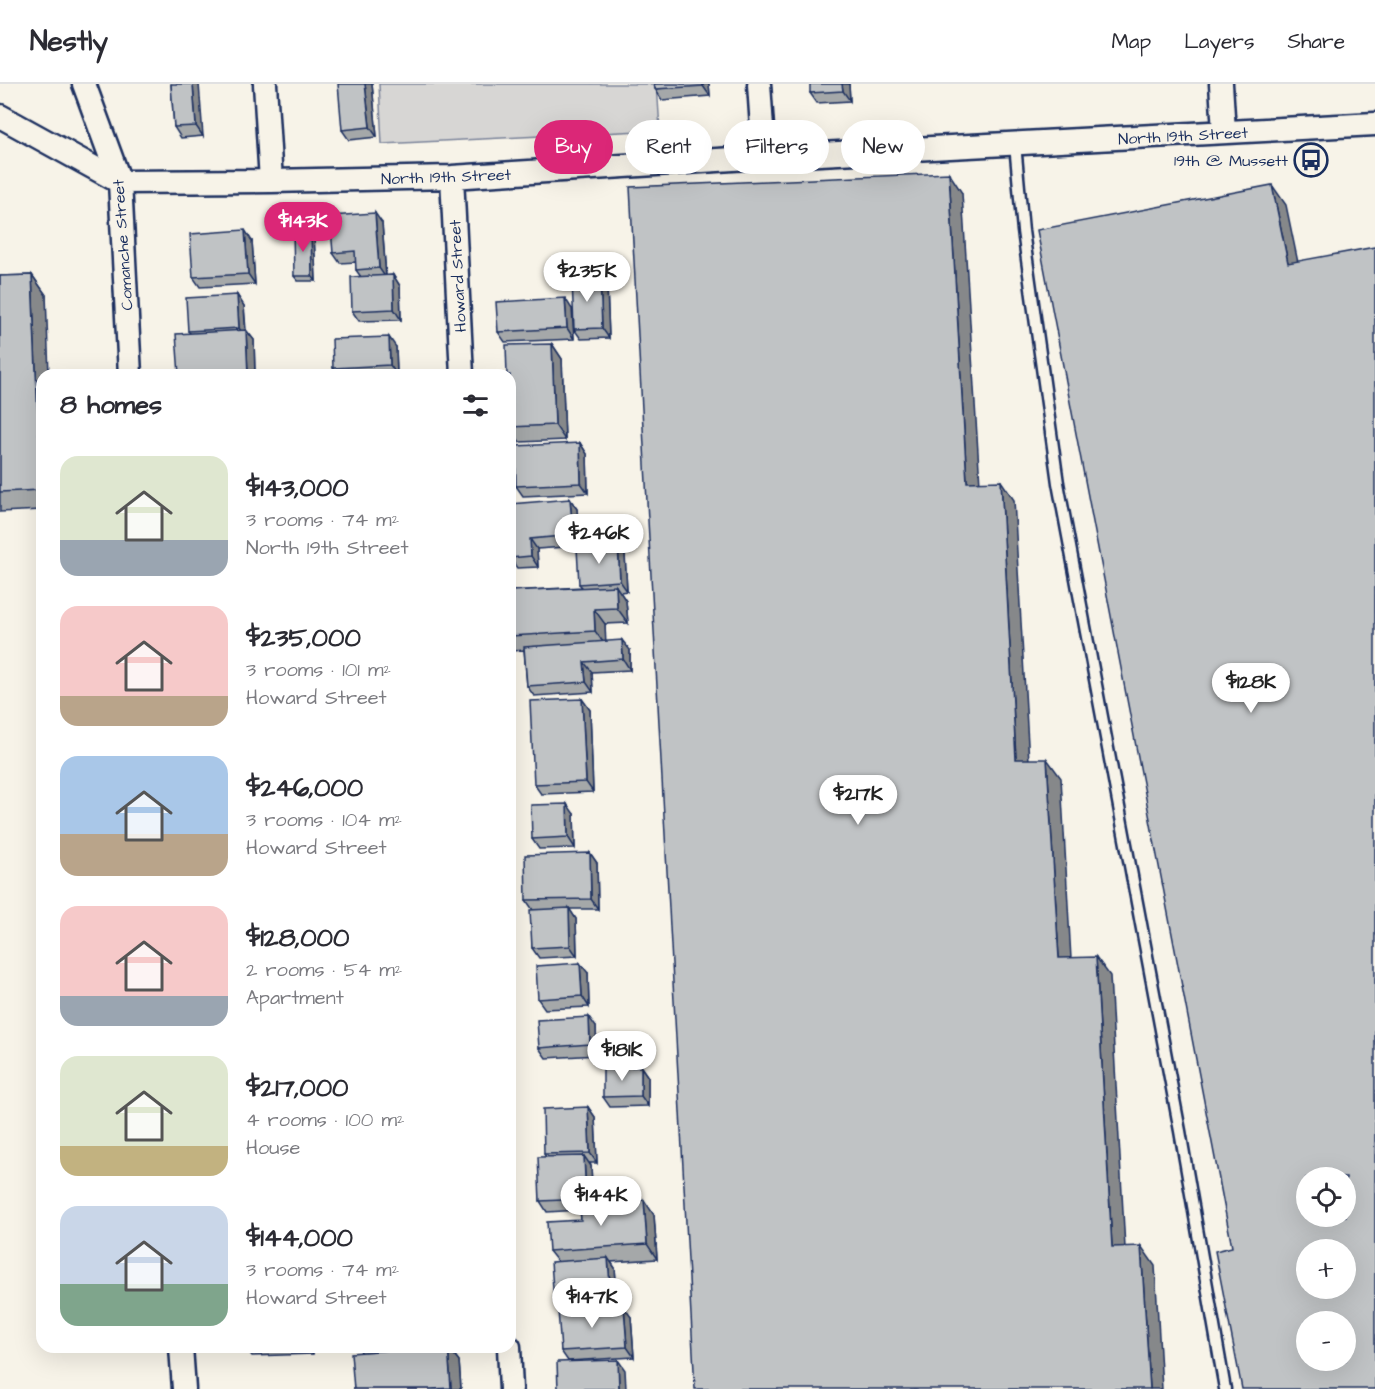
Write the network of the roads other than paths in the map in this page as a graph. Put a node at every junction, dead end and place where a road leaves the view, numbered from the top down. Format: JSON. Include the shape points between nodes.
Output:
{"nodes":[{"id":1,"x":84,"y":84,"type":"edge"},
{"id":2,"x":265,"y":84,"type":"edge"},
{"id":3,"x":759,"y":84,"type":"edge"},
{"id":4,"x":1221,"y":84,"type":"edge"},
{"id":5,"x":0,"y":116,"type":"edge"},
{"id":6,"x":761,"y":120,"type":"edge"},
{"id":7,"x":1375,"y":124,"type":"edge"},
{"id":8,"x":1224,"y":132,"type":"junction"},
{"id":9,"x":1015,"y":144,"type":"junction"},
{"id":10,"x":829,"y":154,"type":"edge"},
{"id":11,"x":724,"y":160,"type":"edge"},
{"id":12,"x":452,"y":177,"type":"junction"},
{"id":13,"x":271,"y":181,"type":"junction"},
{"id":14,"x":120,"y":182,"type":"junction"},
{"id":15,"x":130,"y":369,"type":"edge"},
{"id":16,"x":462,"y":369,"type":"edge"},
{"id":17,"x":182,"y":1353,"type":"edge"},
{"id":18,"x":509,"y":1353,"type":"edge"},
{"id":19,"x":184,"y":1389,"type":"edge"},
{"id":20,"x":511,"y":1389,"type":"edge"},
{"id":21,"x":1225,"y":1389,"type":"edge"}],
"edges":[{"from":1,"to":14,"type":"street","name":"Comanche Street"},
{"from":2,"to":13,"type":"street"},
{"from":3,"to":6,"type":"street"},
{"from":4,"to":8,"type":"street"},
{"from":5,"to":14,"type":"street","name":"North 19th Street"},
{"from":7,"to":8,"type":"street","name":"North 19th Street"},
{"from":8,"to":9,"type":"street","name":"North 19th Street"},
{"from":9,"to":10,"type":"street","name":"North 19th Street"},
{"from":9,"to":21,"type":"lane","via":[[1023,231],[1058,483]]},
{"from":11,"to":12,"type":"street","name":"North 19th Street"},
{"from":12,"to":13,"type":"street","name":"North 19th Street"},
{"from":12,"to":16,"type":"street","name":"Howard Street"},
{"from":13,"to":14,"type":"street","name":"North 19th Street"},
{"from":14,"to":15,"type":"street","name":"Comanche Street"},
{"from":17,"to":19,"type":"street"},
{"from":18,"to":20,"type":"street"}]}
